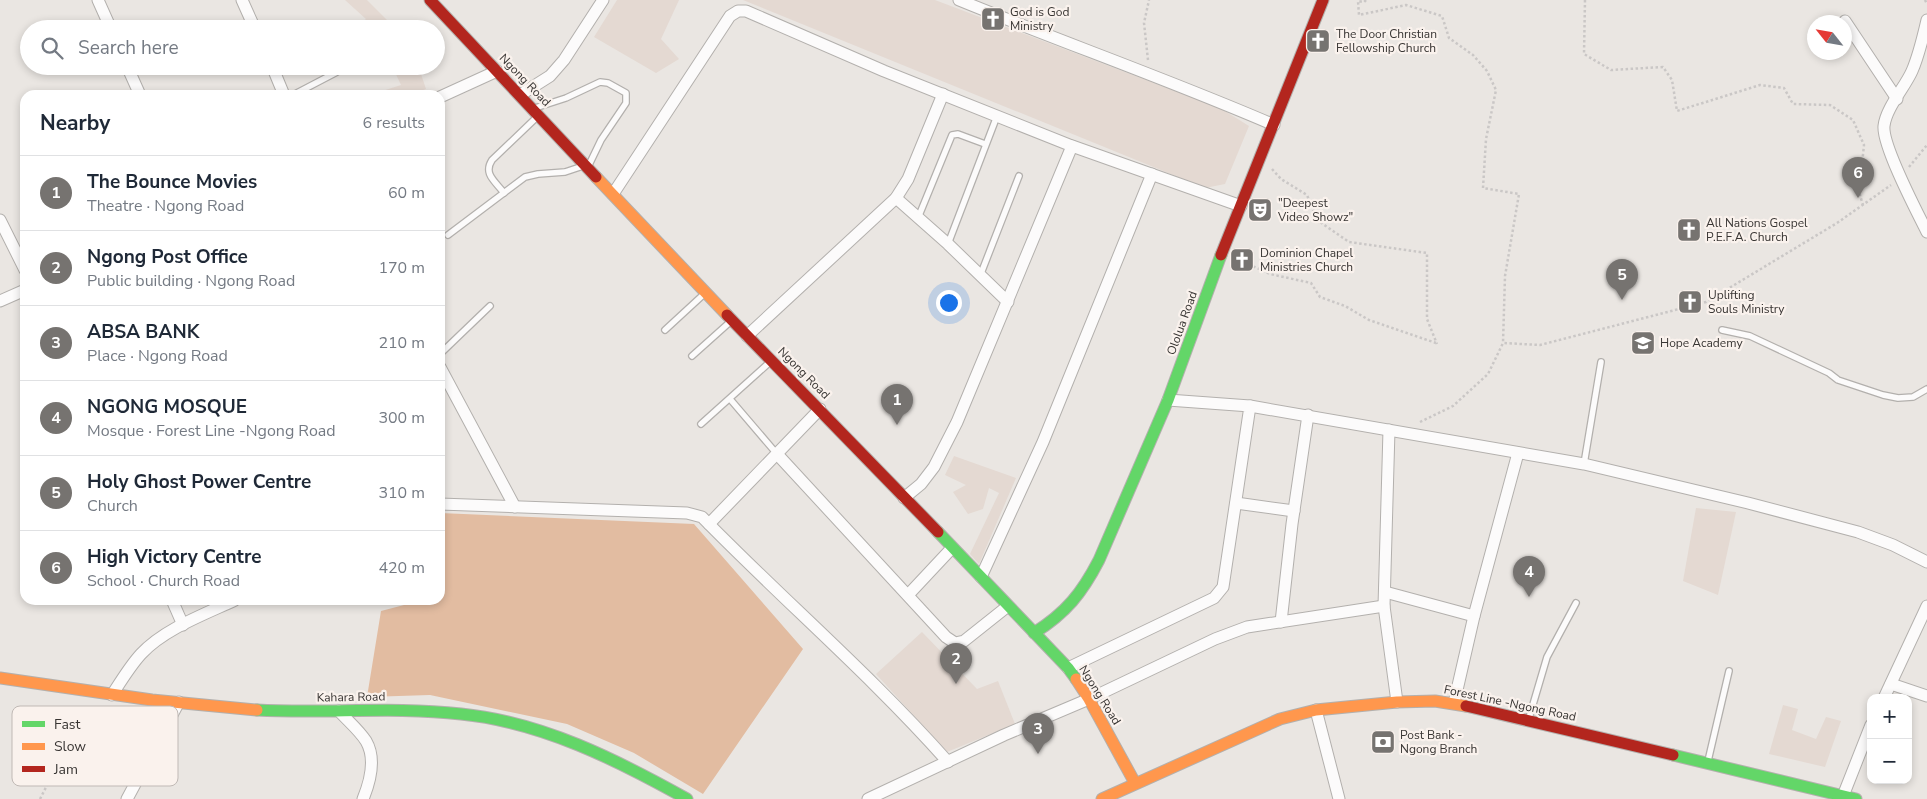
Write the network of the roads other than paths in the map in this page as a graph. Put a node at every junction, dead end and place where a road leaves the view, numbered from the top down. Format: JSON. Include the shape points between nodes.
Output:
{"nodes":[{"id":1,"x":98,"y":0,"type":"edge"},
{"id":2,"x":242,"y":0,"type":"edge"},
{"id":3,"x":430,"y":0,"type":"edge"},
{"id":4,"x":603,"y":0,"type":"edge"},
{"id":5,"x":959,"y":0,"type":"edge"},
{"id":6,"x":1323,"y":0,"type":"edge"},
{"id":7,"x":107,"y":20,"type":"edge"},
{"id":8,"x":251,"y":20,"type":"edge"},
{"id":9,"x":1927,"y":20,"type":"edge"},
{"id":10,"x":1852,"y":32,"type":"edge"},
{"id":11,"x":497,"y":71,"type":"junction"},
{"id":12,"x":131,"y":75,"type":"edge"},
{"id":13,"x":276,"y":75,"type":"edge"},
{"id":14,"x":331,"y":75,"type":"edge"},
{"id":15,"x":138,"y":90,"type":"edge"},
{"id":16,"x":282,"y":90,"type":"edge"},
{"id":17,"x":303,"y":90,"type":"edge"},
{"id":18,"x":943,"y":94,"type":"junction"},
{"id":19,"x":445,"y":95,"type":"edge"},
{"id":20,"x":520,"y":95,"type":"junction"},
{"id":21,"x":1897,"y":99,"type":"junction"},
{"id":22,"x":536,"y":112,"type":"junction"},
{"id":23,"x":997,"y":116,"type":"junction"},
{"id":24,"x":1274,"y":125,"type":"junction"},
{"id":25,"x":985,"y":144,"type":"junction"},
{"id":26,"x":1072,"y":146,"type":"junction"},
{"id":27,"x":586,"y":166,"type":"junction"},
{"id":28,"x":1152,"y":174,"type":"junction"},
{"id":29,"x":1019,"y":176,"type":"dead end"},
{"id":30,"x":504,"y":192,"type":"junction"},
{"id":31,"x":613,"y":194,"type":"junction"},
{"id":32,"x":896,"y":198,"type":"junction"},
{"id":33,"x":1241,"y":206,"type":"junction"},
{"id":34,"x":918,"y":218,"type":"junction"},
{"id":35,"x":0,"y":220,"type":"edge"},
{"id":36,"x":1927,"y":232,"type":"edge"},
{"id":37,"x":448,"y":235,"type":"dead end"},
{"id":38,"x":948,"y":244,"type":"junction"},
{"id":39,"x":20,"y":260,"type":"edge"},
{"id":40,"x":980,"y":276,"type":"junction"},
{"id":41,"x":20,"y":292,"type":"edge"},
{"id":42,"x":705,"y":293,"type":"junction"},
{"id":43,"x":0,"y":301,"type":"edge"},
{"id":44,"x":1008,"y":302,"type":"junction"},
{"id":45,"x":490,"y":306,"type":"dead end"},
{"id":46,"x":732,"y":320,"type":"junction"},
{"id":47,"x":665,"y":330,"type":"dead end"},
{"id":48,"x":1722,"y":330,"type":"dead end"},
{"id":49,"x":747,"y":336,"type":"junction"},
{"id":50,"x":445,"y":349,"type":"edge"},
{"id":51,"x":692,"y":356,"type":"dead end"},
{"id":52,"x":772,"y":360,"type":"junction"},
{"id":53,"x":1601,"y":362,"type":"dead end"},
{"id":54,"x":445,"y":376,"type":"edge"},
{"id":55,"x":1927,"y":389,"type":"edge"},
{"id":56,"x":730,"y":399,"type":"junction"},
{"id":57,"x":1168,"y":400,"type":"junction"},
{"id":58,"x":1250,"y":406,"type":"junction"},
{"id":59,"x":820,"y":409,"type":"junction"},
{"id":60,"x":1308,"y":415,"type":"junction"},
{"id":61,"x":701,"y":424,"type":"dead end"},
{"id":62,"x":1389,"y":430,"type":"junction"},
{"id":63,"x":1518,"y":453,"type":"junction"},
{"id":64,"x":778,"y":454,"type":"junction"},
{"id":65,"x":1584,"y":464,"type":"junction"},
{"id":66,"x":904,"y":498,"type":"junction"},
{"id":67,"x":1236,"y":503,"type":"junction"},
{"id":68,"x":445,"y":504,"type":"edge"},
{"id":69,"x":516,"y":507,"type":"junction"},
{"id":70,"x":1294,"y":511,"type":"junction"},
{"id":71,"x":709,"y":524,"type":"junction"},
{"id":72,"x":952,"y":548,"type":"junction"},
{"id":73,"x":1927,"y":562,"type":"edge"},
{"id":74,"x":981,"y":577,"type":"junction"},
{"id":75,"x":1385,"y":592,"type":"junction"},
{"id":76,"x":908,"y":595,"type":"junction"},
{"id":77,"x":1576,"y":603,"type":"dead end"},
{"id":78,"x":174,"y":605,"type":"edge"},
{"id":79,"x":225,"y":605,"type":"edge"},
{"id":80,"x":1008,"y":606,"type":"junction"},
{"id":81,"x":1384,"y":606,"type":"junction"},
{"id":82,"x":1927,"y":606,"type":"edge"},
{"id":83,"x":1474,"y":616,"type":"junction"},
{"id":84,"x":1281,"y":622,"type":"junction"},
{"id":85,"x":183,"y":625,"type":"junction"},
{"id":86,"x":1034,"y":633,"type":"junction"},
{"id":87,"x":1068,"y":668,"type":"junction"},
{"id":88,"x":1729,"y":671,"type":"dead end"},
{"id":89,"x":0,"y":678,"type":"edge"},
{"id":90,"x":1891,"y":684,"type":"junction"},
{"id":91,"x":1886,"y":694,"type":"edge"},
{"id":92,"x":112,"y":695,"type":"junction"},
{"id":93,"x":1927,"y":696,"type":"edge"},
{"id":94,"x":1089,"y":699,"type":"junction"},
{"id":95,"x":179,"y":702,"type":"junction"},
{"id":96,"x":1397,"y":702,"type":"junction"},
{"id":97,"x":1454,"y":703,"type":"junction"},
{"id":98,"x":177,"y":706,"type":"edge"},
{"id":99,"x":1316,"y":710,"type":"junction"},
{"id":100,"x":339,"y":711,"type":"junction"},
{"id":101,"x":1528,"y":720,"type":"junction"},
{"id":102,"x":1867,"y":735,"type":"edge"},
{"id":103,"x":948,"y":762,"type":"junction"},
{"id":104,"x":1707,"y":764,"type":"junction"},
{"id":105,"x":1135,"y":783,"type":"junction"},
{"id":106,"x":134,"y":786,"type":"edge"},
{"id":107,"x":1843,"y":796,"type":"junction"},
{"id":108,"x":127,"y":799,"type":"edge"},
{"id":109,"x":363,"y":799,"type":"edge"},
{"id":110,"x":687,"y":799,"type":"edge"},
{"id":111,"x":868,"y":799,"type":"edge"},
{"id":112,"x":1102,"y":799,"type":"edge"},
{"id":113,"x":1339,"y":799,"type":"edge"},
{"id":114,"x":1856,"y":799,"type":"edge"}],
"edges":[{"from":1,"to":7,"type":"street"},
{"from":2,"to":8,"type":"street"},
{"from":3,"to":11,"type":"main road","name":"Ngong Road"},
{"from":4,"to":20,"type":"street","via":[[564,60],[550,76]]},
{"from":5,"to":24,"type":"street"},
{"from":6,"to":24,"type":"main road","name":"Ololua Road"},
{"from":9,"to":21,"type":"street","via":[[1918,57]]},
{"from":10,"to":21,"type":"street"},
{"from":11,"to":19,"type":"street"},
{"from":11,"to":20,"type":"main road","name":"Ngong Road"},
{"from":12,"to":15,"type":"street"},
{"from":13,"to":16,"type":"street"},
{"from":14,"to":17,"type":"lane"},
{"from":18,"to":23,"type":"street"},
{"from":18,"to":31,"type":"street","via":[[746,11],[738,11],[730,16]]},
{"from":18,"to":32,"type":"street","via":[[908,179]]},
{"from":20,"to":22,"type":"main road","name":"Ngong Road"},
{"from":21,"to":36,"type":"street","via":[[1884,126],[1889,148]]},
{"from":22,"to":27,"type":"main road","name":"Ngong Road"},
{"from":22,"to":27,"type":"lane","via":[[600,82],[626,93],[626,103]]},
{"from":22,"to":30,"type":"lane","via":[[488,166],[488,172]]},
{"from":23,"to":25,"type":"lane"},
{"from":23,"to":26,"type":"street"},
{"from":24,"to":33,"type":"main road","name":"Ololua Road"},
{"from":25,"to":34,"type":"lane","via":[[958,134],[952,135]]},
{"from":25,"to":38,"type":"lane"},
{"from":26,"to":28,"type":"street"},
{"from":26,"to":44,"type":"street"},
{"from":27,"to":30,"type":"lane","via":[[525,177]]},
{"from":27,"to":31,"type":"main road","name":"Ngong Road"},
{"from":28,"to":33,"type":"street"},
{"from":28,"to":74,"type":"street","via":[[1043,442]]},
{"from":29,"to":40,"type":"lane"},
{"from":30,"to":37,"type":"lane"},
{"from":31,"to":42,"type":"main road","name":"Ngong Road"},
{"from":32,"to":34,"type":"street"},
{"from":32,"to":49,"type":"street"},
{"from":33,"to":57,"type":"main road","name":"Ololua Road"},
{"from":34,"to":38,"type":"street"},
{"from":35,"to":39,"type":"street"},
{"from":38,"to":40,"type":"street"},
{"from":40,"to":44,"type":"street"},
{"from":41,"to":43,"type":"street"},
{"from":42,"to":46,"type":"main road","name":"Ngong Road"},
{"from":42,"to":47,"type":"lane"},
{"from":44,"to":66,"type":"street","via":[[957,422],[934,467]]},
{"from":45,"to":50,"type":"lane"},
{"from":46,"to":49,"type":"main road","name":"Ngong Road"},
{"from":46,"to":51,"type":"lane"},
{"from":48,"to":55,"type":"lane","via":[[1750,336],[1832,374],[1838,380],[1883,395],[1913,397]]},
{"from":49,"to":52,"type":"main road","name":"Ngong Road"},
{"from":52,"to":56,"type":"lane"},
{"from":52,"to":59,"type":"main road","name":"Ngong Road"},
{"from":53,"to":65,"type":"lane"},
{"from":54,"to":69,"type":"street"},
{"from":56,"to":61,"type":"lane"},
{"from":56,"to":64,"type":"lane"},
{"from":57,"to":58,"type":"street"},
{"from":57,"to":86,"type":"main road","name":"Ololua Road","via":[[1087,584],[1073,604]]},
{"from":58,"to":60,"type":"street"},
{"from":58,"to":67,"type":"street"},
{"from":59,"to":64,"type":"street"},
{"from":59,"to":66,"type":"main road","name":"Ngong Road"},
{"from":60,"to":62,"type":"street"},
{"from":60,"to":70,"type":"street"},
{"from":62,"to":63,"type":"street"},
{"from":62,"to":75,"type":"street"},
{"from":63,"to":65,"type":"street"},
{"from":63,"to":83,"type":"street"},
{"from":64,"to":71,"type":"street"},
{"from":64,"to":76,"type":"street"},
{"from":65,"to":73,"type":"street","via":[[1858,532]]},
{"from":66,"to":72,"type":"main road","name":"Ngong Road"},
{"from":67,"to":70,"type":"street"},
{"from":67,"to":87,"type":"street","via":[[1223,587],[1219,593]]},
{"from":68,"to":69,"type":"street"},
{"from":69,"to":71,"type":"street","via":[[687,513],[702,517]]},
{"from":70,"to":84,"type":"street"},
{"from":71,"to":103,"type":"street"},
{"from":72,"to":74,"type":"main road","name":"Ngong Road"},
{"from":72,"to":76,"type":"street"},
{"from":74,"to":80,"type":"main road","name":"Ngong Road"},
{"from":75,"to":81,"type":"street"},
{"from":75,"to":83,"type":"street"},
{"from":76,"to":80,"type":"street","via":[[955,643],[964,641]]},
{"from":77,"to":101,"type":"lane","via":[[1546,657]]},
{"from":78,"to":85,"type":"street"},
{"from":79,"to":85,"type":"street"},
{"from":80,"to":86,"type":"main road","name":"Ngong Road"},
{"from":81,"to":84,"type":"street"},
{"from":81,"to":96,"type":"street"},
{"from":82,"to":90,"type":"street"},
{"from":83,"to":97,"type":"street"},
{"from":84,"to":94,"type":"street","via":[[1247,627],[1215,639]]},
{"from":85,"to":92,"type":"street","via":[[142,653]]},
{"from":86,"to":87,"type":"main road","name":"Ngong Road"},
{"from":87,"to":94,"type":"main road","name":"Ngong Road"},
{"from":88,"to":104,"type":"lane"},
{"from":89,"to":92,"type":"main road","name":"Kahara Road"},
{"from":90,"to":91,"type":"street"},
{"from":90,"to":93,"type":"street"},
{"from":92,"to":95,"type":"main road","name":"Kahara Road"},
{"from":94,"to":103,"type":"street"},
{"from":94,"to":105,"type":"main road","name":"Ngong Road"},
{"from":95,"to":98,"type":"street"},
{"from":95,"to":100,"type":"main road","name":"Kahara Road","via":[[274,711]]},
{"from":96,"to":97,"type":"main road","name":"Forest Line -Ngong Road"},
{"from":96,"to":99,"type":"main road","name":"Forest Line -Ngong Road"},
{"from":97,"to":101,"type":"main road","name":"Forest Line -Ngong Road"},
{"from":99,"to":105,"type":"main road","name":"Forest Line -Ngong Road","via":[[1280,719]]},
{"from":99,"to":113,"type":"street"},
{"from":100,"to":109,"type":"street","via":[[367,743],[371,770]]},
{"from":100,"to":110,"type":"main road","name":"Kahara Road","via":[[430,710],[521,726],[608,757]]},
{"from":101,"to":104,"type":"main road","name":"Forest Line -Ngong Road"},
{"from":102,"to":107,"type":"street"},
{"from":103,"to":111,"type":"street"},
{"from":104,"to":107,"type":"main road","name":"Forest Line -Ngong Road"},
{"from":105,"to":112,"type":"main road"},
{"from":106,"to":108,"type":"street"},
{"from":107,"to":114,"type":"main road","name":"Forest Line -Ngong Road"}]}
